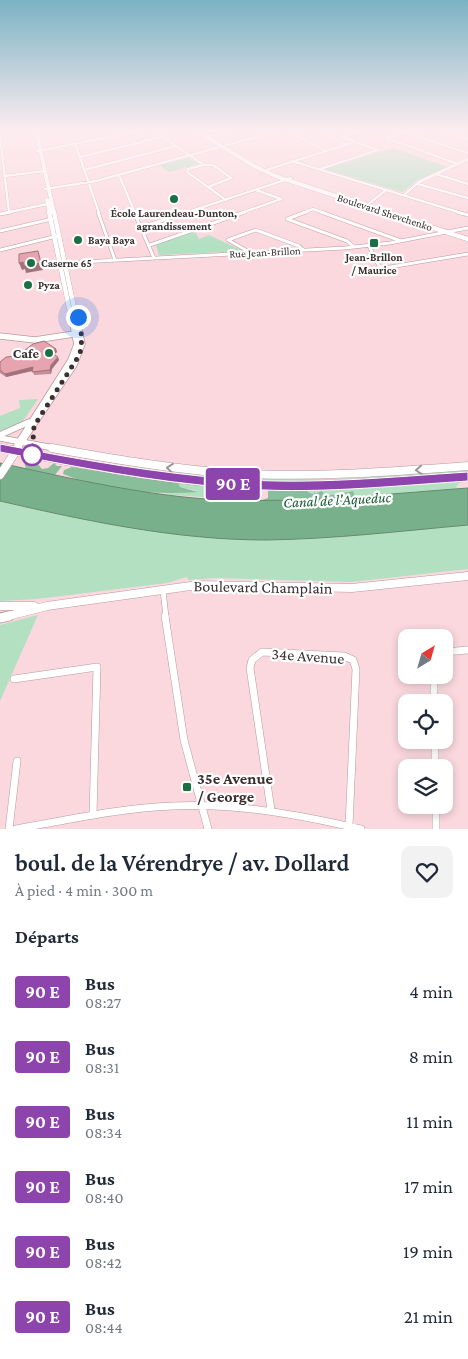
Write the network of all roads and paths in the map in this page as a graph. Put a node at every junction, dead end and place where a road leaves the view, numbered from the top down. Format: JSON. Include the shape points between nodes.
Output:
{"nodes":[{"id":1,"x":89,"y":169,"type":"edge"},
{"id":2,"x":139,"y":169,"type":"edge"},
{"id":3,"x":194,"y":169,"type":"edge"},
{"id":4,"x":218,"y":169,"type":"edge"},
{"id":5,"x":269,"y":169,"type":"edge"},
{"id":6,"x":319,"y":169,"type":"edge"},
{"id":7,"x":448,"y":169,"type":"edge"},
{"id":8,"x":84,"y":170,"type":"joint"},
{"id":9,"x":265,"y":170,"type":"joint"},
{"id":10,"x":2,"y":171,"type":"edge"},
{"id":11,"x":43,"y":171,"type":"joint"},
{"id":12,"x":119,"y":174,"type":"junction"},
{"id":13,"x":436,"y":174,"type":"junction"},
{"id":14,"x":5,"y":176,"type":"junction"},
{"id":15,"x":289,"y":179,"type":"junction"},
{"id":16,"x":89,"y":182,"type":"junction"},
{"id":17,"x":6,"y":183,"type":"junction"},
{"id":18,"x":467,"y":183,"type":"edge"},
{"id":19,"x":0,"y":184,"type":"edge"},
{"id":20,"x":418,"y":184,"type":"junction"},
{"id":21,"x":208,"y":187,"type":"junction"},
{"id":22,"x":47,"y":188,"type":"junction"},
{"id":23,"x":256,"y":190,"type":"junction"},
{"id":24,"x":386,"y":190,"type":"junction"},
{"id":25,"x":404,"y":195,"type":"junction"},
{"id":26,"x":7,"y":198,"type":"junction"},
{"id":27,"x":468,"y":198,"type":"edge"},
{"id":28,"x":0,"y":199,"type":"edge"},
{"id":29,"x":226,"y":200,"type":"junction"},
{"id":30,"x":50,"y":203,"type":"junction"},
{"id":31,"x":367,"y":205,"type":"junction"},
{"id":32,"x":9,"y":212,"type":"junction"},
{"id":33,"x":0,"y":214,"type":"edge"},
{"id":34,"x":468,"y":215,"type":"edge"},
{"id":35,"x":54,"y":219,"type":"junction"},
{"id":36,"x":142,"y":227,"type":"junction"},
{"id":37,"x":436,"y":228,"type":"junction"},
{"id":38,"x":468,"y":228,"type":"edge"},
{"id":39,"x":0,"y":231,"type":"edge"},
{"id":40,"x":454,"y":231,"type":"junction"},
{"id":41,"x":448,"y":232,"type":"junction"},
{"id":42,"x":436,"y":235,"type":"junction"},
{"id":43,"x":57,"y":236,"type":"junction"},
{"id":44,"x":468,"y":237,"type":"edge"},
{"id":45,"x":401,"y":241,"type":"junction"},
{"id":46,"x":150,"y":245,"type":"junction"},
{"id":47,"x":369,"y":246,"type":"junction"},
{"id":48,"x":354,"y":247,"type":"junction"},
{"id":49,"x":0,"y":250,"type":"edge"},
{"id":50,"x":304,"y":251,"type":"junction"},
{"id":51,"x":251,"y":253,"type":"junction"},
{"id":52,"x":468,"y":254,"type":"edge"},
{"id":53,"x":154,"y":258,"type":"junction"},
{"id":54,"x":115,"y":260,"type":"junction"},
{"id":55,"x":63,"y":262,"type":"junction"},
{"id":56,"x":79,"y":334,"type":"junction"},
{"id":57,"x":0,"y":336,"type":"edge"},
{"id":58,"x":32,"y":420,"type":"junction"},
{"id":59,"x":0,"y":436,"type":"edge"},
{"id":60,"x":21,"y":442,"type":"junction"},
{"id":61,"x":0,"y":448,"type":"edge"},
{"id":62,"x":16,"y":451,"type":"junction"},
{"id":63,"x":468,"y":466,"type":"edge"},
{"id":64,"x":0,"y":475,"type":"edge"},
{"id":65,"x":468,"y":476,"type":"edge"},
{"id":66,"x":468,"y":576,"type":"edge"},
{"id":67,"x":163,"y":590,"type":"junction"},
{"id":68,"x":0,"y":606,"type":"edge"},
{"id":69,"x":45,"y":606,"type":"junction"},
{"id":70,"x":0,"y":618,"type":"edge"},
{"id":71,"x":468,"y":650,"type":"edge"},
{"id":72,"x":453,"y":651,"type":"edge"},
{"id":73,"x":14,"y":679,"type":"dead end"},
{"id":74,"x":17,"y":761,"type":"dead end"},
{"id":75,"x":201,"y":806,"type":"junction"},
{"id":76,"x":271,"y":810,"type":"junction"},
{"id":77,"x":436,"y":814,"type":"edge"},
{"id":78,"x":93,"y":815,"type":"junction"},
{"id":79,"x":349,"y":826,"type":"junction"},
{"id":80,"x":9,"y":829,"type":"edge"},
{"id":81,"x":16,"y":829,"type":"edge"},
{"id":82,"x":208,"y":829,"type":"edge"},
{"id":83,"x":361,"y":829,"type":"edge"},
{"id":84,"x":436,"y":829,"type":"edge"}],
"edges":[{"from":1,"to":8,"type":"street"},
{"from":2,"to":12,"type":"street"},
{"from":3,"to":21,"type":"street","via":[[187,171]]},
{"from":4,"to":21,"type":"street","via":[[231,179]]},
{"from":5,"to":9,"type":"street"},
{"from":6,"to":24,"type":"street"},
{"from":7,"to":13,"type":"street"},
{"from":8,"to":16,"type":"street"},
{"from":9,"to":15,"type":"main road","name":"Boulevard Shevchenko"},
{"from":10,"to":14,"type":"street"},
{"from":11,"to":14,"type":"street"},
{"from":11,"to":22,"type":"main road"},
{"from":12,"to":16,"type":"street"},
{"from":12,"to":36,"type":"street"},
{"from":13,"to":18,"type":"street"},
{"from":13,"to":20,"type":"street"},
{"from":14,"to":17,"type":"street"},
{"from":15,"to":23,"type":"street"},
{"from":15,"to":31,"type":"main road","name":"Boulevard Shevchenko"},
{"from":16,"to":22,"type":"street"},
{"from":16,"to":54,"type":"street"},
{"from":17,"to":19,"type":"street"},
{"from":17,"to":26,"type":"street"},
{"from":20,"to":25,"type":"street"},
{"from":20,"to":27,"type":"street"},
{"from":21,"to":29,"type":"street"},
{"from":22,"to":30,"type":"main road"},
{"from":23,"to":29,"type":"street"},
{"from":23,"to":46,"type":"street","via":[[281,200]]},
{"from":24,"to":25,"type":"street"},
{"from":24,"to":31,"type":"street"},
{"from":25,"to":34,"type":"street"},
{"from":26,"to":28,"type":"street"},
{"from":26,"to":32,"type":"street"},
{"from":29,"to":36,"type":"street"},
{"from":30,"to":32,"type":"street"},
{"from":30,"to":35,"type":"main road"},
{"from":31,"to":37,"type":"main road","name":"Boulevard Shevchenko"},
{"from":31,"to":40,"type":"main road","name":"Boulevard Shevchenko"},
{"from":32,"to":33,"type":"street"},
{"from":35,"to":39,"type":"street"},
{"from":35,"to":43,"type":"main road"},
{"from":36,"to":46,"type":"street"},
{"from":37,"to":41,"type":"main road","name":"Boulevard Shevchenko"},
{"from":37,"to":42,"type":"main road"},
{"from":38,"to":40,"type":"street","name":"Rue Jean-Brillon"},
{"from":40,"to":41,"type":"street","name":"Rue Jean-Brillon"},
{"from":40,"to":44,"type":"main road","name":"Boulevard Shevchenko"},
{"from":41,"to":42,"type":"street","name":"Rue Jean-Brillon"},
{"from":41,"to":44,"type":"main road","name":"Boulevard Shevchenko"},
{"from":42,"to":45,"type":"street","name":"Rue Jean-Brillon"},
{"from":43,"to":49,"type":"street"},
{"from":43,"to":55,"type":"main road"},
{"from":45,"to":47,"type":"street","name":"Rue Jean-Brillon"},
{"from":45,"to":48,"type":"street","via":[[313,210],[287,219],[347,241]]},
{"from":46,"to":53,"type":"street"},
{"from":47,"to":48,"type":"street","name":"Rue Jean-Brillon"},
{"from":47,"to":52,"type":"street","via":[[379,266],[384,268]]},
{"from":48,"to":50,"type":"street","name":"Rue Jean-Brillon"},
{"from":50,"to":51,"type":"street","name":"Rue Jean-Brillon"},
{"from":50,"to":51,"type":"street","via":[[299,246],[256,230],[228,240]]},
{"from":51,"to":53,"type":"street","name":"Rue Jean-Brillon"},
{"from":53,"to":54,"type":"street","name":"Rue Jean-Brillon"},
{"from":54,"to":55,"type":"street","name":"Rue Jean-Brillon"},
{"from":55,"to":56,"type":"main road"},
{"from":56,"to":57,"type":"main road","via":[[35,340]]},
{"from":56,"to":58,"type":"main road","via":[[74,355]]},
{"from":56,"to":60,"type":"main road","via":[[82,344],[78,359]]},
{"from":58,"to":59,"type":"main road"},
{"from":58,"to":60,"type":"main road"},
{"from":59,"to":60,"type":"main road"},
{"from":60,"to":62,"type":"main road"},
{"from":63,"to":60,"type":"main road","one_way":true,"via":[[337,475],[230,473],[130,463]]},
{"from":61,"to":62,"type":"main road"},
{"from":62,"to":64,"type":"main road"},
{"from":62,"to":65,"type":"main road","via":[[125,472],[229,484],[335,485]]},
{"from":66,"to":67,"type":"main road","name":"Boulevard Champlain","via":[[364,588],[209,584]]},
{"from":67,"to":69,"type":"main road","name":"Boulevard Champlain"},
{"from":67,"to":75,"type":"street","via":[[178,715]]},
{"from":68,"to":69,"type":"main road"},
{"from":69,"to":70,"type":"main road","name":"Boulevard Champlain"},
{"from":71,"to":72,"type":"street"},
{"from":73,"to":78,"type":"street","via":[[97,667]]},
{"from":74,"to":80,"type":"street"},
{"from":75,"to":76,"type":"street"},
{"from":75,"to":78,"type":"street"},
{"from":75,"to":82,"type":"street"},
{"from":76,"to":79,"type":"street"},
{"from":76,"to":79,"type":"street","name":"34e Avenue","via":[[251,660],[262,652],[344,656],[353,660],[356,669]]},
{"from":77,"to":84,"type":"street"},
{"from":78,"to":81,"type":"street"},
{"from":79,"to":83,"type":"street"}]}
